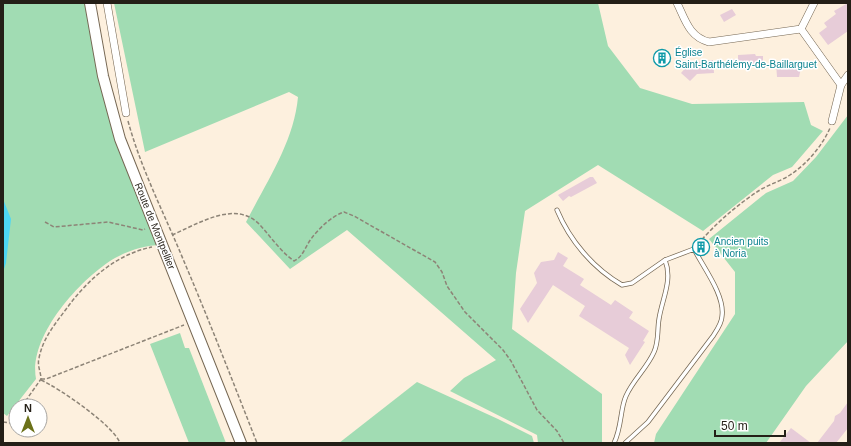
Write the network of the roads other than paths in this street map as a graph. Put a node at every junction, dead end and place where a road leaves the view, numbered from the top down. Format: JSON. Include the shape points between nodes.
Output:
{"nodes":[{"id":1,"x":90,"y":3,"type":"edge"},
{"id":2,"x":107,"y":3,"type":"edge"},
{"id":3,"x":677,"y":3,"type":"edge"},
{"id":4,"x":814,"y":3,"type":"edge"},
{"id":5,"x":801,"y":29,"type":"junction"},
{"id":6,"x":848,"y":75,"type":"edge"},
{"id":7,"x":841,"y":85,"type":"junction"},
{"id":8,"x":126,"y":113,"type":"road end"},
{"id":9,"x":832,"y":121,"type":"road end"},
{"id":10,"x":557,"y":210,"type":"dead end"},
{"id":11,"x":665,"y":260,"type":"junction"},
{"id":12,"x":241,"y":443,"type":"edge"},
{"id":13,"x":614,"y":443,"type":"edge"},
{"id":14,"x":625,"y":443,"type":"edge"}],
"edges":[{"from":1,"to":12,"type":"main road","name":"Route de Montpellier","via":[[103,76],[120,140]]},
{"from":2,"to":8,"type":"street"},
{"from":3,"to":5,"type":"street","via":[[691,30],[699,39],[708,42]]},
{"from":4,"to":5,"type":"street"},
{"from":5,"to":7,"type":"street"},
{"from":6,"to":7,"type":"street"},
{"from":7,"to":9,"type":"street"},
{"from":10,"to":11,"type":"lane","via":[[578,246],[604,272],[622,285],[632,283]]},
{"from":11,"to":13,"type":"lane","via":[[668,280],[658,320],[657,343],[626,395],[620,428]]},
{"from":11,"to":14,"type":"lane","via":[[694,249],[722,303],[722,316],[713,336],[648,422]]}]}
